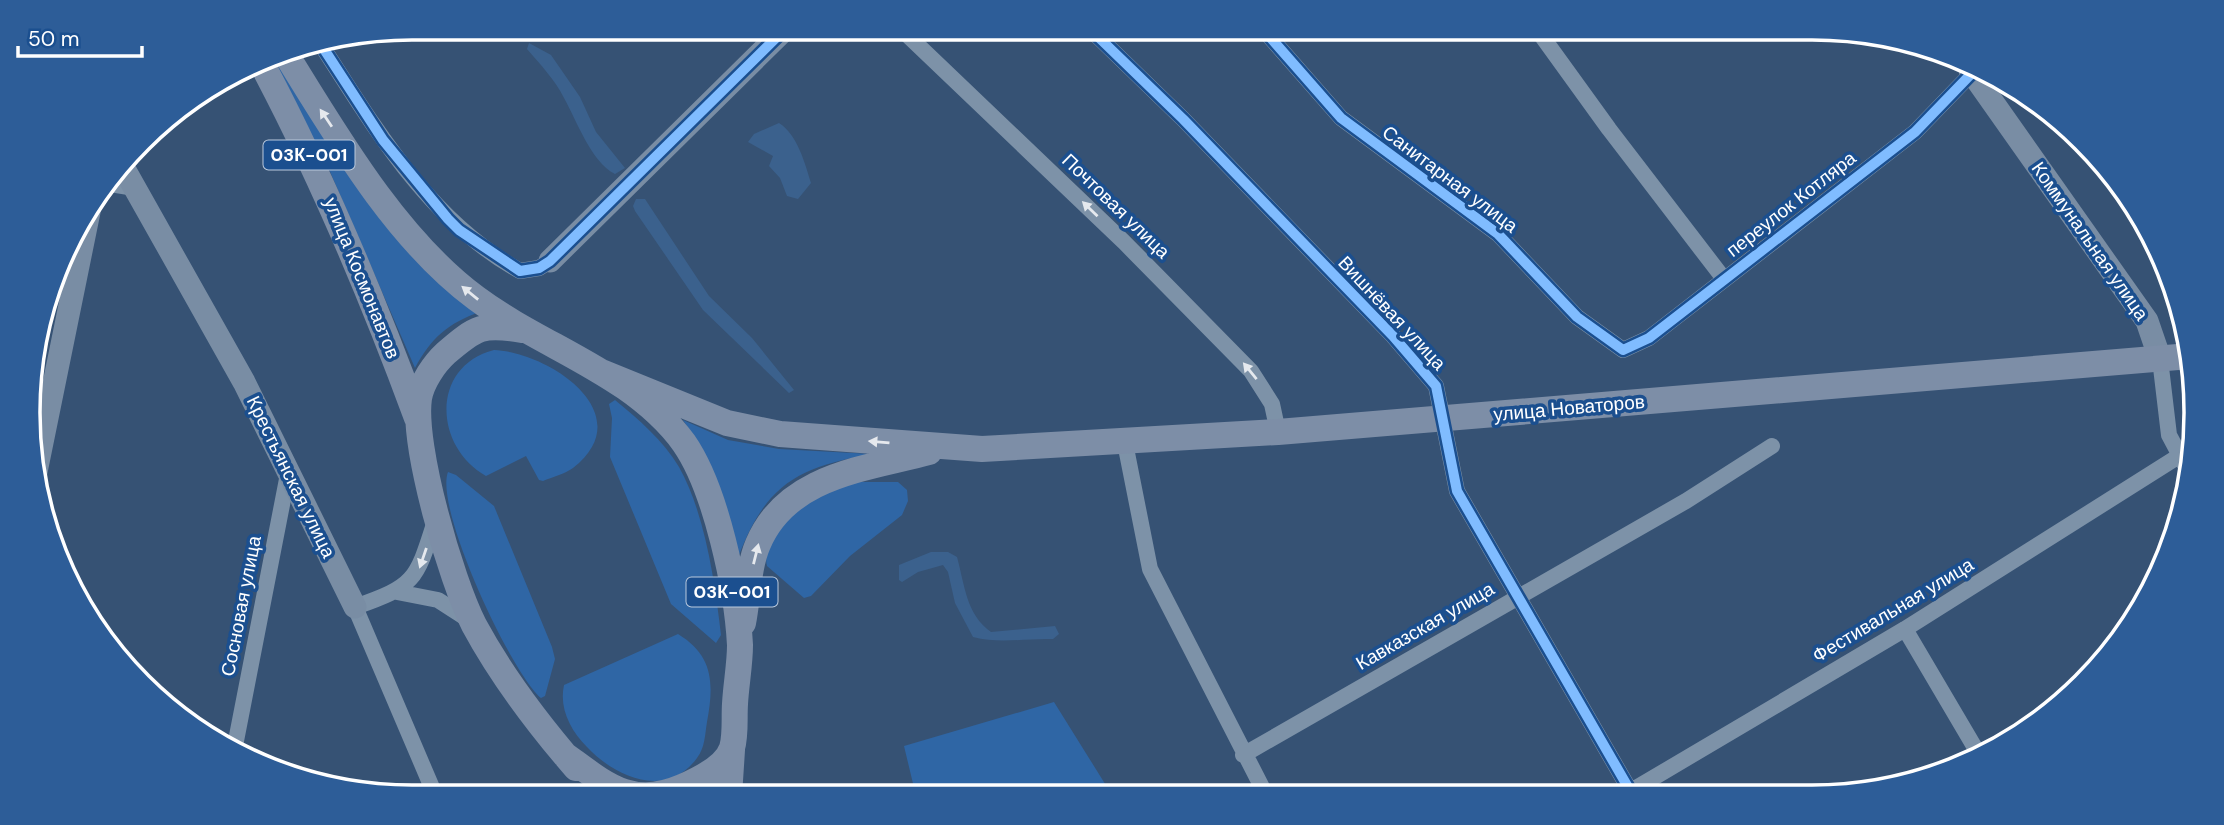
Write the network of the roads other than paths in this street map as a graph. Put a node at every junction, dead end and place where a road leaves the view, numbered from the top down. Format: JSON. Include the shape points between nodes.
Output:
{"nodes":[{"id":1,"x":774,"y":40,"type":"edge"},
{"id":2,"x":913,"y":40,"type":"edge"},
{"id":3,"x":1101,"y":40,"type":"edge"},
{"id":4,"x":1273,"y":40,"type":"edge"},
{"id":5,"x":1545,"y":40,"type":"edge"},
{"id":6,"x":325,"y":51,"type":"edge"},
{"id":7,"x":290,"y":61,"type":"edge"},
{"id":8,"x":266,"y":71,"type":"edge"},
{"id":9,"x":1977,"y":80,"type":"edge"},
{"id":10,"x":1982,"y":82,"type":"edge"},
{"id":11,"x":127,"y":174,"type":"edge"},
{"id":12,"x":118,"y":185,"type":"edge"},
{"id":13,"x":135,"y":188,"type":"junction"},
{"id":14,"x":83,"y":239,"type":"edge"},
{"id":15,"x":550,"y":261,"type":"joint"},
{"id":16,"x":1724,"y":279,"type":"junction"},
{"id":17,"x":527,"y":330,"type":"junction"},
{"id":18,"x":1623,"y":350,"type":"joint"},
{"id":19,"x":2180,"y":357,"type":"edge"},
{"id":20,"x":2160,"y":359,"type":"junction"},
{"id":21,"x":600,"y":371,"type":"junction"},
{"id":22,"x":1445,"y":419,"type":"junction"},
{"id":23,"x":418,"y":420,"type":"junction"},
{"id":24,"x":1278,"y":432,"type":"junction"},
{"id":25,"x":1125,"y":443,"type":"junction"},
{"id":26,"x":42,"y":444,"type":"edge"},
{"id":27,"x":1772,"y":446,"type":"dead end"},
{"id":28,"x":947,"y":447,"type":"junction"},
{"id":29,"x":2181,"y":459,"type":"edge"},
{"id":30,"x":2181,"y":463,"type":"edge"},
{"id":31,"x":288,"y":474,"type":"junction"},
{"id":32,"x":436,"y":516,"type":"junction"},
{"id":33,"x":397,"y":592,"type":"junction"},
{"id":34,"x":1517,"y":597,"type":"junction"},
{"id":35,"x":355,"y":607,"type":"junction"},
{"id":36,"x":473,"y":622,"type":"junction"},
{"id":37,"x":1905,"y":629,"type":"junction"},
{"id":38,"x":740,"y":645,"type":"junction"},
{"id":39,"x":236,"y":740,"type":"edge"},
{"id":40,"x":1974,"y":747,"type":"edge"},
{"id":41,"x":732,"y":750,"type":"junction"},
{"id":42,"x":565,"y":755,"type":"junction"},
{"id":43,"x":1243,"y":755,"type":"junction"},
{"id":44,"x":431,"y":785,"type":"edge"},
{"id":45,"x":591,"y":785,"type":"edge"},
{"id":46,"x":608,"y":785,"type":"edge"},
{"id":47,"x":687,"y":785,"type":"edge"},
{"id":48,"x":730,"y":785,"type":"edge"},
{"id":49,"x":1260,"y":785,"type":"edge"},
{"id":50,"x":1624,"y":785,"type":"edge"},
{"id":51,"x":1642,"y":785,"type":"edge"}],
"edges":[{"from":1,"to":15,"type":"main road"},
{"from":24,"to":2,"type":"street","name":"Почтовая улица","one_way":true,"via":[[1272,404],[1251,371],[1125,242]]},
{"from":3,"to":22,"type":"street","name":"Вишнёвая улица","via":[[1393,336],[1436,386]]},
{"from":4,"to":18,"type":"street","name":"Санитарная улица","via":[[1341,118],[1498,234],[1577,317]]},
{"from":5,"to":16,"type":"street","name":"переулок Котляра"},
{"from":6,"to":15,"type":"street","via":[[383,140],[459,230],[520,271]]},
{"from":17,"to":7,"type":"main road","number":"03К-001","one_way":true,"via":[[476,298],[443,270],[404,226]]},
{"from":8,"to":23,"type":"main road","name":"улица Космонавтов","number":"03К-001","via":[[352,248]]},
{"from":9,"to":16,"type":"street","name":"переулок Котляра"},
{"from":10,"to":20,"type":"main road","name":"Коммунальная улица","via":[[2147,321]]},
{"from":11,"to":13,"type":"main road","name":"Крестьянская улица"},
{"from":12,"to":13,"type":"street"},
{"from":13,"to":31,"type":"main road","name":"Крестьянская улица","via":[[244,382]]},
{"from":14,"to":26,"type":"main road"},
{"from":16,"to":18,"type":"street","name":"переулок Котляра","via":[[1649,338]]},
{"from":17,"to":21,"type":"main road","number":"03К-001"},
{"from":17,"to":23,"type":"main road","number":"03К-001","via":[[489,325],[464,337],[439,360],[425,382]]},
{"from":19,"to":20,"type":"main road","name":"улица Новаторов"},
{"from":20,"to":22,"type":"main road","name":"улица Новаторов"},
{"from":20,"to":29,"type":"street","name":"Коммунальная улица","via":[[2169,435]]},
{"from":28,"to":21,"type":"main road","name":"улица Новаторов","one_way":true,"via":[[780,434],[727,423]]},
{"from":21,"to":38,"type":"main road","number":"03К-001","via":[[664,421],[684,444],[708,488],[723,544]]},
{"from":22,"to":24,"type":"main road","name":"улица Новаторов"},
{"from":22,"to":34,"type":"street","name":"Вишнёвая улица","via":[[1457,491]]},
{"from":23,"to":32,"type":"main road","number":"03К-001"},
{"from":24,"to":25,"type":"main road","name":"улица Новаторов"},
{"from":25,"to":28,"type":"main road","name":"улица Новаторов"},
{"from":25,"to":43,"type":"street","via":[[1150,569]]},
{"from":27,"to":34,"type":"street","name":"Кавказская улица","via":[[1686,501]]},
{"from":38,"to":28,"type":"main road","one_way":true,"via":[[758,545],[797,494],[817,482]]},
{"from":30,"to":37,"type":"street","name":"Фестивальная улица"},
{"from":31,"to":35,"type":"main road","name":"Крестьянская улица"},
{"from":31,"to":39,"type":"street","name":"Сосновая улица"},
{"from":32,"to":33,"type":"street","one_way":true,"via":[[420,568]]},
{"from":32,"to":36,"type":"main road","number":"03К-001"},
{"from":33,"to":35,"type":"street"},
{"from":33,"to":36,"type":"street","via":[[438,600]]},
{"from":34,"to":43,"type":"street","name":"Кавказская улица"},
{"from":34,"to":50,"type":"street","name":"Вишнёвая улица"},
{"from":35,"to":44,"type":"street","name":"Крестьянская улица"},
{"from":36,"to":42,"type":"main road","number":"03К-001","via":[[515,690]]},
{"from":37,"to":40,"type":"street"},
{"from":37,"to":51,"type":"street","name":"Фестивальная улица"},
{"from":38,"to":41,"type":"main road","number":"03К-001"},
{"from":41,"to":47,"type":"main road","number":"03К-001","via":[[710,772]]},
{"from":41,"to":48,"type":"main road","number":"03К-001"},
{"from":42,"to":45,"type":"main road","number":"03К-001"},
{"from":42,"to":46,"type":"main road","number":"03К-001"},
{"from":43,"to":49,"type":"street"}]}
